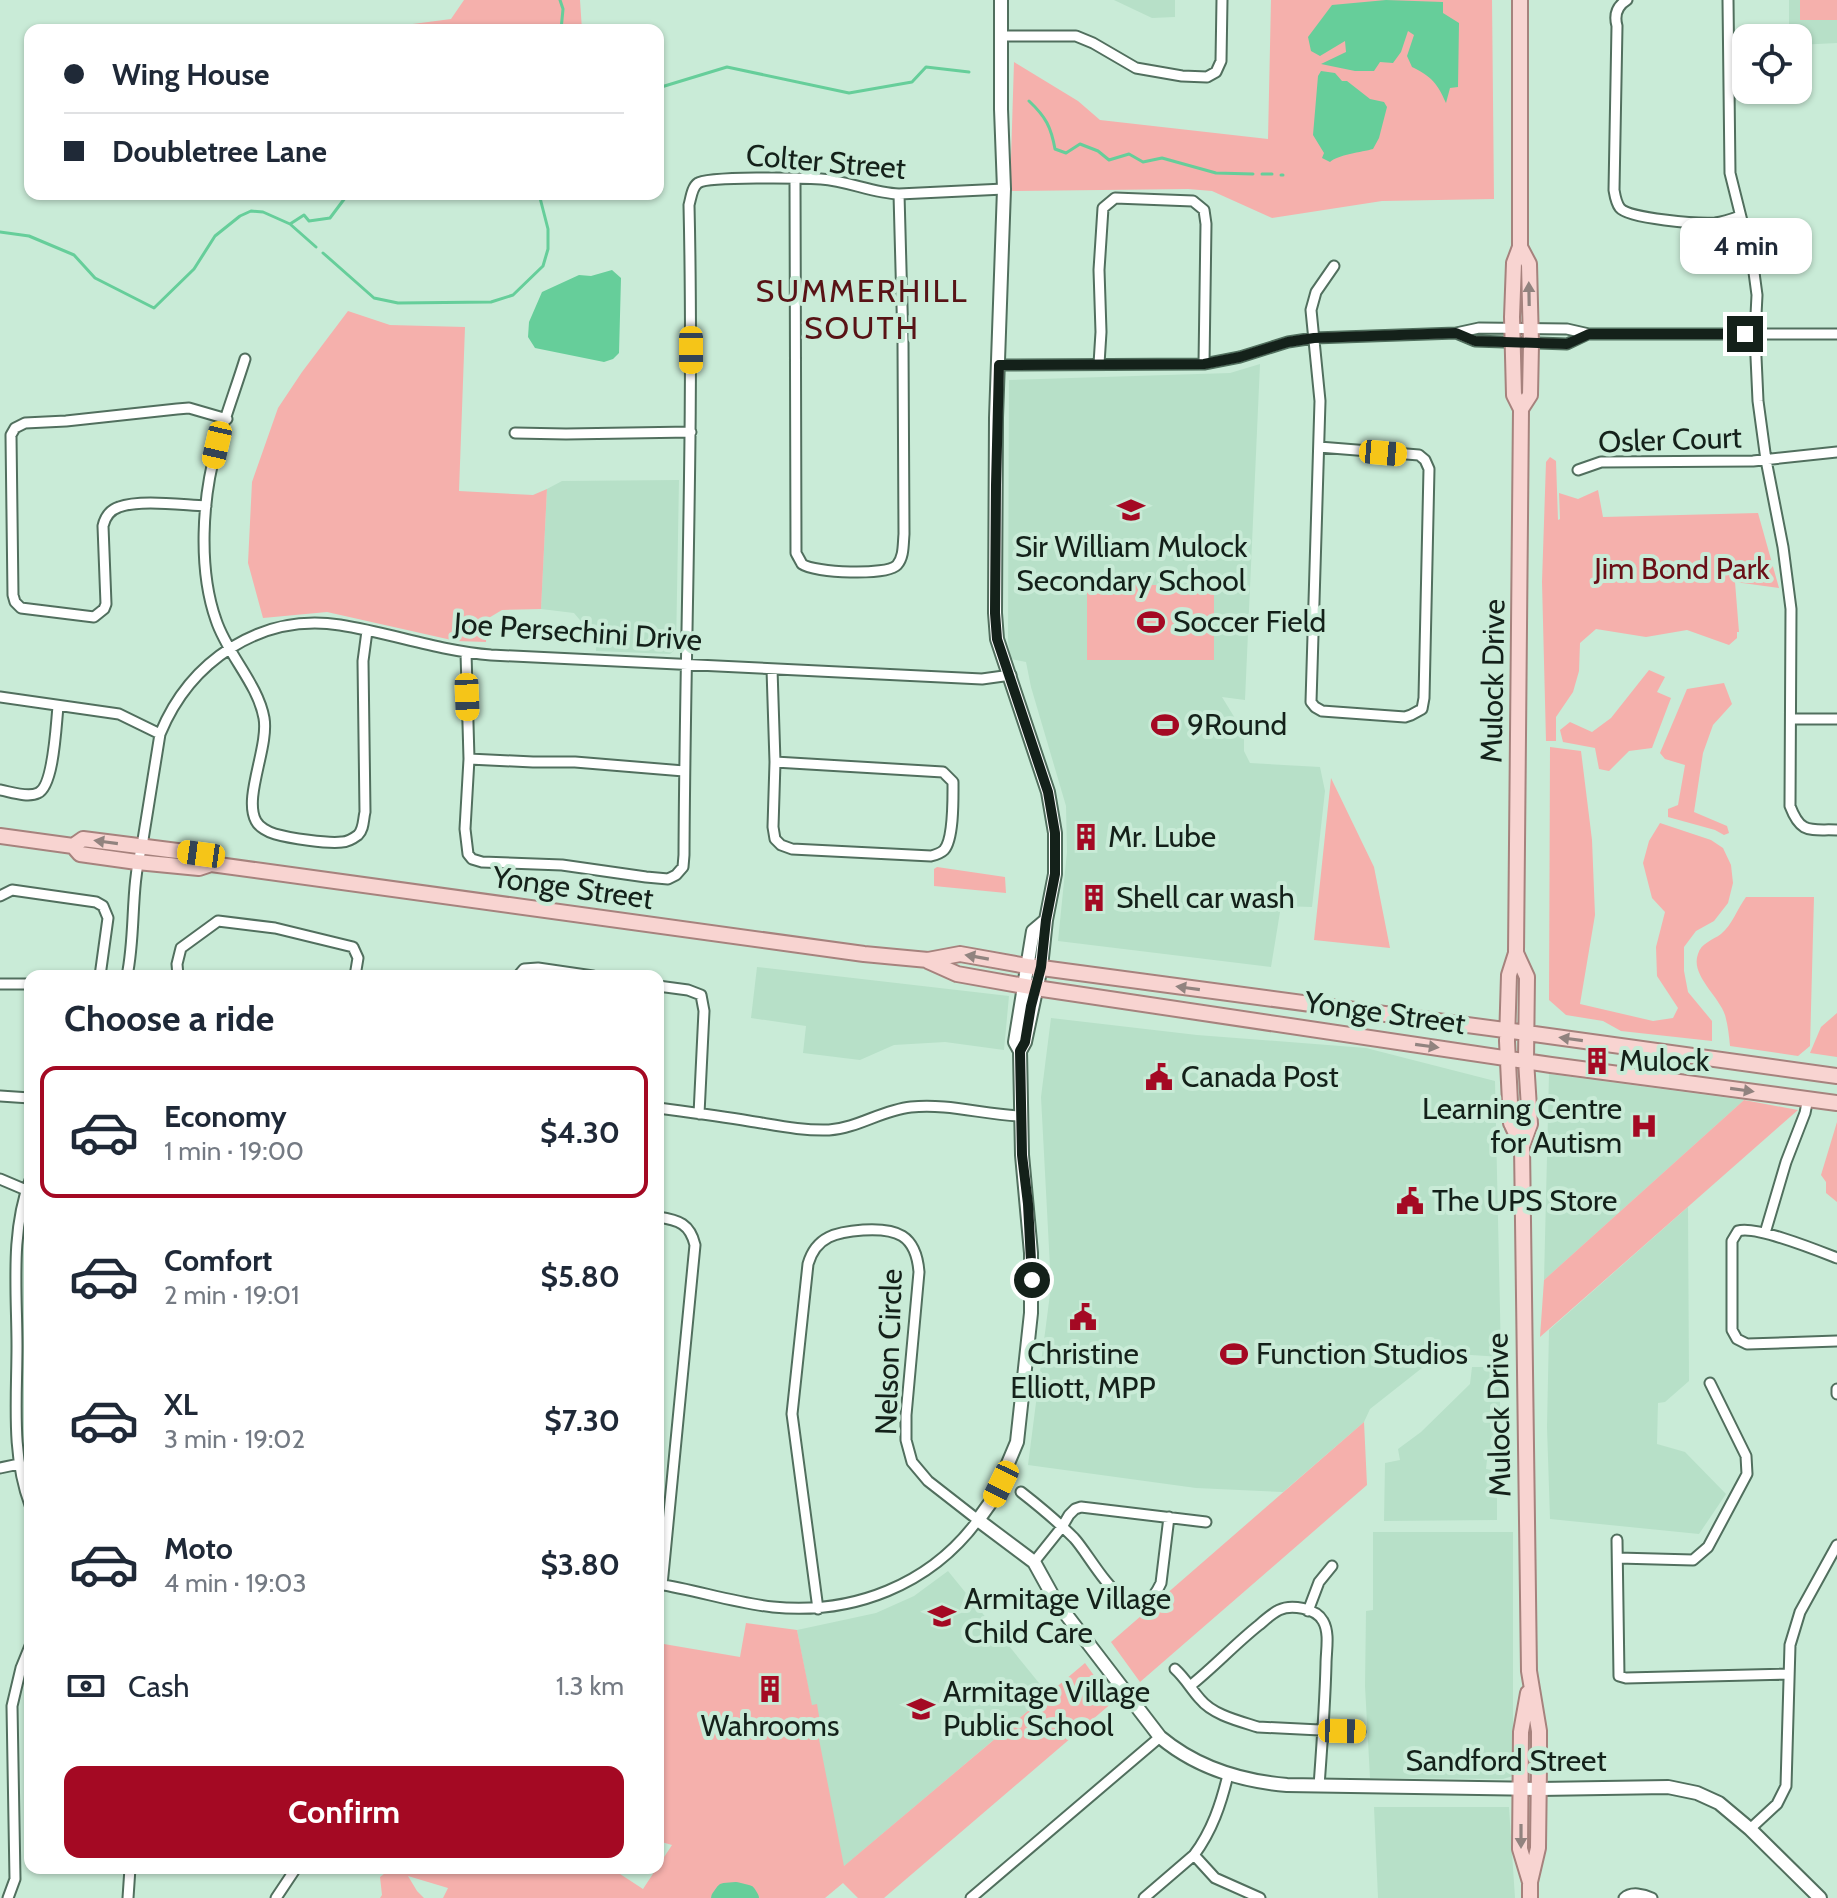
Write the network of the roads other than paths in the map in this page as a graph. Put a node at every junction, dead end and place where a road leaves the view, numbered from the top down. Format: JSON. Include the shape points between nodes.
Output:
{"nodes":[{"id":1,"x":1001,"y":0,"type":"edge"},
{"id":2,"x":1222,"y":0,"type":"edge"},
{"id":3,"x":1520,"y":0,"type":"edge"},
{"id":4,"x":1627,"y":0,"type":"edge"},
{"id":5,"x":1728,"y":0,"type":"edge"},
{"id":6,"x":1002,"y":36,"type":"junction"},
{"id":7,"x":795,"y":179,"type":"junction"},
{"id":8,"x":1004,"y":189,"type":"junction"},
{"id":9,"x":899,"y":194,"type":"junction"},
{"id":10,"x":1740,"y":216,"type":"junction"},
{"id":11,"x":1520,"y":247,"type":"junction"},
{"id":12,"x":1334,"y":266,"type":"dead end"},
{"id":13,"x":1589,"y":334,"type":"junction"},
{"id":14,"x":1837,"y":334,"type":"edge"},
{"id":15,"x":1513,"y":335,"type":"junction"},
{"id":16,"x":1755,"y":335,"type":"junction"},
{"id":17,"x":1530,"y":336,"type":"junction"},
{"id":18,"x":1314,"y":338,"type":"junction"},
{"id":19,"x":245,"y":359,"type":"dead end"},
{"id":20,"x":1099,"y":364,"type":"junction"},
{"id":21,"x":1204,"y":364,"type":"junction"},
{"id":22,"x":999,"y":365,"type":"junction"},
{"id":23,"x":1521,"y":409,"type":"junction"},
{"id":24,"x":227,"y":419,"type":"junction"},
{"id":25,"x":691,"y":432,"type":"junction"},
{"id":26,"x":515,"y":433,"type":"dead end"},
{"id":27,"x":1319,"y":447,"type":"junction"},
{"id":28,"x":1837,"y":452,"type":"edge"},
{"id":29,"x":1766,"y":460,"type":"junction"},
{"id":30,"x":1578,"y":470,"type":"dead end"},
{"id":31,"x":206,"y":506,"type":"junction"},
{"id":32,"x":367,"y":631,"type":"junction"},
{"id":33,"x":228,"y":648,"type":"junction"},
{"id":34,"x":466,"y":653,"type":"junction"},
{"id":35,"x":686,"y":665,"type":"junction"},
{"id":36,"x":772,"y":669,"type":"junction"},
{"id":37,"x":1011,"y":675,"type":"junction"},
{"id":38,"x":0,"y":697,"type":"edge"},
{"id":39,"x":58,"y":707,"type":"junction"},
{"id":40,"x":1792,"y":719,"type":"junction"},
{"id":41,"x":1837,"y":719,"type":"edge"},
{"id":42,"x":160,"y":734,"type":"junction"},
{"id":43,"x":469,"y":759,"type":"junction"},
{"id":44,"x":775,"y":762,"type":"junction"},
{"id":45,"x":684,"y":771,"type":"junction"},
{"id":46,"x":0,"y":790,"type":"edge"},
{"id":47,"x":1837,"y":830,"type":"edge"},
{"id":48,"x":0,"y":836,"type":"edge"},
{"id":49,"x":73,"y":846,"type":"junction"},
{"id":50,"x":142,"y":846,"type":"junction"},
{"id":51,"x":137,"y":862,"type":"junction"},
{"id":52,"x":211,"y":864,"type":"junction"},
{"id":53,"x":0,"y":896,"type":"edge"},
{"id":54,"x":1516,"y":953,"type":"junction"},
{"id":55,"x":928,"y":960,"type":"junction"},
{"id":56,"x":1034,"y":967,"type":"junction"},
{"id":57,"x":101,"y":970,"type":"edge"},
{"id":58,"x":128,"y":970,"type":"edge"},
{"id":59,"x":178,"y":970,"type":"edge"},
{"id":60,"x":356,"y":970,"type":"edge"},
{"id":61,"x":523,"y":970,"type":"edge"},
{"id":62,"x":546,"y":970,"type":"edge"},
{"id":63,"x":0,"y":984,"type":"edge"},
{"id":64,"x":24,"y":984,"type":"edge"},
{"id":65,"x":1030,"y":986,"type":"junction"},
{"id":66,"x":664,"y":987,"type":"edge"},
{"id":67,"x":1506,"y":1030,"type":"junction"},
{"id":68,"x":1527,"y":1033,"type":"junction"},
{"id":69,"x":1509,"y":1057,"type":"junction"},
{"id":70,"x":1526,"y":1060,"type":"junction"},
{"id":71,"x":1837,"y":1076,"type":"edge"},
{"id":72,"x":0,"y":1096,"type":"edge"},
{"id":73,"x":24,"y":1098,"type":"edge"},
{"id":74,"x":1808,"y":1098,"type":"junction"},
{"id":75,"x":1837,"y":1103,"type":"edge"},
{"id":76,"x":664,"y":1109,"type":"edge"},
{"id":77,"x":699,"y":1114,"type":"junction"},
{"id":78,"x":1021,"y":1116,"type":"junction"},
{"id":79,"x":1522,"y":1146,"type":"junction"},
{"id":80,"x":0,"y":1179,"type":"edge"},
{"id":81,"x":24,"y":1184,"type":"edge"},
{"id":82,"x":24,"y":1205,"type":"edge"},
{"id":83,"x":664,"y":1218,"type":"edge"},
{"id":84,"x":1765,"y":1233,"type":"junction"},
{"id":85,"x":1837,"y":1258,"type":"edge"},
{"id":86,"x":1837,"y":1341,"type":"edge"},
{"id":87,"x":1710,"y":1383,"type":"dead end"},
{"id":88,"x":19,"y":1464,"type":"junction"},
{"id":89,"x":0,"y":1468,"type":"edge"},
{"id":90,"x":24,"y":1488,"type":"edge"},
{"id":91,"x":1021,"y":1492,"type":"dead end"},
{"id":92,"x":1169,"y":1517,"type":"junction"},
{"id":93,"x":978,"y":1520,"type":"junction"},
{"id":94,"x":1206,"y":1522,"type":"dead end"},
{"id":95,"x":1062,"y":1527,"type":"junction"},
{"id":96,"x":1617,"y":1540,"type":"dead end"},
{"id":97,"x":664,"y":1545,"type":"edge"},
{"id":98,"x":1837,"y":1545,"type":"edge"},
{"id":99,"x":1618,"y":1558,"type":"junction"},
{"id":100,"x":1034,"y":1562,"type":"junction"},
{"id":101,"x":1332,"y":1566,"type":"dead end"},
{"id":102,"x":664,"y":1585,"type":"edge"},
{"id":103,"x":818,"y":1609,"type":"junction"},
{"id":104,"x":1308,"y":1611,"type":"junction"},
{"id":105,"x":24,"y":1661,"type":"edge"},
{"id":106,"x":1175,"y":1669,"type":"dead end"},
{"id":107,"x":1788,"y":1674,"type":"junction"},
{"id":108,"x":1530,"y":1683,"type":"junction"},
{"id":109,"x":1190,"y":1686,"type":"junction"},
{"id":110,"x":1324,"y":1731,"type":"junction"},
{"id":111,"x":1360,"y":1732,"type":"dead end"},
{"id":112,"x":1160,"y":1737,"type":"junction"},
{"id":113,"x":1228,"y":1775,"type":"junction"},
{"id":114,"x":1319,"y":1786,"type":"junction"},
{"id":115,"x":1521,"y":1788,"type":"junction"},
{"id":116,"x":1539,"y":1789,"type":"junction"},
{"id":117,"x":1750,"y":1829,"type":"junction"},
{"id":118,"x":1194,"y":1855,"type":"junction"},
{"id":119,"x":130,"y":1874,"type":"edge"},
{"id":120,"x":292,"y":1874,"type":"edge"},
{"id":121,"x":1530,"y":1882,"type":"junction"},
{"id":122,"x":8,"y":1898,"type":"edge"},
{"id":123,"x":128,"y":1898,"type":"edge"},
{"id":124,"x":276,"y":1898,"type":"edge"},
{"id":125,"x":971,"y":1898,"type":"edge"},
{"id":126,"x":1144,"y":1898,"type":"edge"},
{"id":127,"x":1260,"y":1898,"type":"edge"},
{"id":128,"x":1530,"y":1898,"type":"edge"},
{"id":129,"x":1624,"y":1898,"type":"edge"},
{"id":130,"x":1652,"y":1898,"type":"edge"},
{"id":131,"x":1820,"y":1898,"type":"edge"}],
"edges":[{"from":1,"to":6,"type":"street"},
{"from":2,"to":6,"type":"street","via":[[1221,61],[1207,77],[1136,68],[1076,36]]},
{"from":3,"to":11,"type":"main road","name":"Mulock Drive"},
{"from":4,"to":10,"type":"street","via":[[1615,18],[1614,190],[1621,210],[1639,217],[1713,223]]},
{"from":5,"to":10,"type":"street","via":[[1730,173]]},
{"from":6,"to":8,"type":"street"},
{"from":7,"to":9,"type":"street","name":"Colter Street"},
{"from":7,"to":9,"type":"street","via":[[796,553],[809,567],[849,573],[890,570],[902,557]]},
{"from":7,"to":25,"type":"street","name":"Colter Street","via":[[716,178],[694,188],[689,205]]},
{"from":8,"to":9,"type":"street","name":"Colter Street"},
{"from":8,"to":22,"type":"street"},
{"from":10,"to":16,"type":"street","via":[[1757,295]]},
{"from":11,"to":15,"type":"main road","name":"Mulock Drive","via":[[1514,263]]},
{"from":17,"to":11,"type":"main road","name":"Mulock Drive","one_way":true,"via":[[1529,264]]},
{"from":12,"to":18,"type":"street","via":[[1313,300]]},
{"from":13,"to":16,"type":"street"},
{"from":13,"to":17,"type":"street","via":[[1567,329]]},
{"from":13,"to":17,"type":"street","via":[[1567,344]]},
{"from":14,"to":16,"type":"street"},
{"from":15,"to":17,"type":"street"},
{"from":15,"to":18,"type":"street","via":[[1479,328]]},
{"from":15,"to":23,"type":"main road","name":"Mulock Drive","via":[[1514,395]]},
{"from":16,"to":29,"type":"street"},
{"from":17,"to":23,"type":"main road","name":"Mulock Drive","via":[[1530,395]]},
{"from":18,"to":21,"type":"street"},
{"from":18,"to":27,"type":"street"},
{"from":19,"to":24,"type":"street"},
{"from":20,"to":21,"type":"street"},
{"from":20,"to":21,"type":"street","via":[[1103,208],[1115,198],[1193,201],[1204,210]]},
{"from":20,"to":22,"type":"street"},
{"from":22,"to":37,"type":"street","via":[[995,613],[997,639]]},
{"from":23,"to":54,"type":"main road","name":"Mulock Drive"},
{"from":24,"to":31,"type":"street"},
{"from":24,"to":31,"type":"street","via":[[189,408],[15,428],[15,602],[21,608],[100,615],[106,604],[103,526],[110,512],[137,503]]},
{"from":25,"to":26,"type":"street"},
{"from":25,"to":35,"type":"street","name":"Colter Street"},
{"from":27,"to":27,"type":"street","via":[[1311,702],[1322,711],[1405,717],[1422,709],[1424,698],[1429,469],[1419,455]]},
{"from":28,"to":29,"type":"street","name":"Osler Court"},
{"from":29,"to":30,"type":"street","name":"Osler Court","via":[[1601,462]]},
{"from":29,"to":40,"type":"street","via":[[1791,609]]},
{"from":31,"to":33,"type":"street","via":[[207,586]]},
{"from":32,"to":33,"type":"street","name":"Joe Persechini Drive","via":[[290,625]]},
{"from":32,"to":33,"type":"street","via":[[365,812],[362,829],[342,842],[274,834],[257,823],[253,796],[264,720]]},
{"from":32,"to":34,"type":"street","name":"Joe Persechini Drive"},
{"from":33,"to":42,"type":"street","name":"Joe Persechini Drive","via":[[188,687]]},
{"from":34,"to":35,"type":"street","name":"Joe Persechini Drive"},
{"from":34,"to":43,"type":"street"},
{"from":35,"to":36,"type":"street","name":"Joe Persechini Drive"},
{"from":35,"to":45,"type":"street","name":"Colter Street"},
{"from":36,"to":37,"type":"street","name":"Joe Persechini Drive","via":[[982,679]]},
{"from":36,"to":44,"type":"street"},
{"from":37,"to":56,"type":"street","via":[[1048,792],[1055,833],[1055,874]]},
{"from":38,"to":39,"type":"street"},
{"from":39,"to":42,"type":"street","via":[[119,714]]},
{"from":39,"to":46,"type":"street","via":[[46,786],[36,794]]},
{"from":40,"to":41,"type":"street"},
{"from":40,"to":47,"type":"street","via":[[1790,806],[1796,822],[1807,829]]},
{"from":42,"to":50,"type":"street","name":"Joe Persechini Drive"},
{"from":43,"to":45,"type":"street"},
{"from":43,"to":45,"type":"street","name":"Colter Street","via":[[465,829],[472,859],[668,879],[683,867]]},
{"from":44,"to":44,"type":"street","via":[[773,827],[781,845],[931,856],[943,851],[951,832],[953,782],[943,772]]},
{"from":48,"to":49,"type":"main road","name":"Yonge Street"},
{"from":50,"to":49,"type":"main road","name":"Yonge Street","one_way":true,"via":[[83,839]]},
{"from":49,"to":51,"type":"main road","name":"Yonge Street","via":[[80,854]]},
{"from":50,"to":51,"type":"street","name":"Joe Persechini Drive"},
{"from":50,"to":52,"type":"main road","name":"Yonge Street","via":[[201,854]]},
{"from":51,"to":52,"type":"main road","name":"Yonge Street","via":[[199,868]]},
{"from":51,"to":58,"type":"street","name":"Joe Persechini Drive"},
{"from":52,"to":55,"type":"main road","name":"Yonge Street"},
{"from":53,"to":57,"type":"street","via":[[12,890],[103,906],[108,918]]},
{"from":54,"to":67,"type":"main road","name":"Mulock Drive","via":[[1509,975]]},
{"from":54,"to":68,"type":"main road","name":"Mulock Drive","via":[[1527,977]]},
{"from":56,"to":55,"type":"main road","name":"Yonge Street","one_way":true,"via":[[960,954]]},
{"from":55,"to":65,"type":"main road","name":"Yonge Street","via":[[957,974]]},
{"from":56,"to":65,"type":"street"},
{"from":67,"to":56,"type":"main road","name":"Yonge Street","one_way":true},
{"from":59,"to":60,"type":"street","via":[[181,948],[218,921],[353,947]]},
{"from":61,"to":62,"type":"street"},
{"from":63,"to":64,"type":"street"},
{"from":65,"to":69,"type":"main road","name":"Yonge Street","one_way":true},
{"from":65,"to":78,"type":"street","via":[[1015,1042],[1020,1051]]},
{"from":66,"to":77,"type":"street","via":[[701,995]]},
{"from":67,"to":68,"type":"main road","name":"Yonge Street"},
{"from":67,"to":69,"type":"main road","name":"Mulock Drive"},
{"from":68,"to":70,"type":"main road","name":"Mulock Drive"},
{"from":71,"to":68,"type":"main road","name":"Yonge Street","one_way":true},
{"from":69,"to":70,"type":"main road","name":"Yonge Street"},
{"from":69,"to":79,"type":"main road","name":"Mulock Drive","via":[[1511,1123]]},
{"from":70,"to":74,"type":"main road","name":"Yonge Street","one_way":true},
{"from":70,"to":79,"type":"main road","name":"Mulock Drive","via":[[1530,1124]]},
{"from":72,"to":73,"type":"street"},
{"from":74,"to":75,"type":"main road","name":"Yonge Street"},
{"from":74,"to":84,"type":"street"},
{"from":76,"to":77,"type":"street"},
{"from":77,"to":78,"type":"street","via":[[831,1130],[913,1106]]},
{"from":78,"to":93,"type":"street","via":[[1032,1280],[1024,1382],[1017,1442],[993,1499]]},
{"from":79,"to":108,"type":"main road","name":"Mulock Drive"},
{"from":80,"to":81,"type":"street"},
{"from":82,"to":88,"type":"street","via":[[17,1258]]},
{"from":83,"to":97,"type":"street","via":[[684,1225],[695,1245]]},
{"from":84,"to":85,"type":"street"},
{"from":84,"to":86,"type":"street","via":[[1744,1229],[1732,1241],[1734,1335],[1747,1344]]},
{"from":87,"to":99,"type":"street","via":[[1746,1456],[1747,1474],[1698,1557]]},
{"from":88,"to":89,"type":"street"},
{"from":88,"to":90,"type":"street"},
{"from":91,"to":95,"type":"street"},
{"from":92,"to":94,"type":"street"},
{"from":92,"to":95,"type":"street","via":[[1081,1507]]},
{"from":92,"to":95,"type":"street","via":[[1161,1583],[1151,1599],[1136,1603],[1116,1594]]},
{"from":93,"to":100,"type":"street","name":"Sandford Street"},
{"from":93,"to":103,"type":"street","via":[[944,1558],[896,1589]]},
{"from":93,"to":103,"type":"street","name":"Nelson Circle","via":[[928,1481],[912,1462],[906,1440],[919,1272],[913,1245],[886,1229],[824,1238],[808,1264],[792,1414]]},
{"from":95,"to":100,"type":"street"},
{"from":96,"to":99,"type":"street"},
{"from":98,"to":107,"type":"street","via":[[1793,1630]]},
{"from":99,"to":107,"type":"street","via":[[1619,1676]]},
{"from":100,"to":112,"type":"street","name":"Sandford Street","via":[[1055,1600]]},
{"from":101,"to":104,"type":"street"},
{"from":102,"to":103,"type":"street","via":[[774,1607]]},
{"from":104,"to":109,"type":"street","via":[[1275,1612]]},
{"from":104,"to":110,"type":"street","via":[[1323,1621],[1327,1636]]},
{"from":105,"to":122,"type":"street","via":[[12,1706],[15,1879]]},
{"from":106,"to":109,"type":"street"},
{"from":107,"to":117,"type":"street","via":[[1786,1786],[1777,1804]]},
{"from":108,"to":115,"type":"main road","name":"Mulock Drive","via":[[1521,1732]]},
{"from":108,"to":116,"type":"main road","name":"Mulock Drive","via":[[1539,1731]]},
{"from":109,"to":110,"type":"street","via":[[1211,1709],[1242,1722]]},
{"from":110,"to":111,"type":"street"},
{"from":110,"to":114,"type":"street"},
{"from":112,"to":113,"type":"street","name":"Sandford Street"},
{"from":112,"to":125,"type":"street"},
{"from":113,"to":114,"type":"street","name":"Sandford Street","via":[[1260,1783]]},
{"from":113,"to":118,"type":"street","via":[[1217,1815]]},
{"from":114,"to":115,"type":"street","name":"Sandford Street"},
{"from":115,"to":116,"type":"street","name":"Sandford Street"},
{"from":115,"to":121,"type":"main road","name":"Mulock Drive","one_way":true,"via":[[1520,1849]]},
{"from":116,"to":117,"type":"street","name":"Sandford Street","via":[[1668,1787],[1719,1803]]},
{"from":116,"to":121,"type":"main road","name":"Mulock Drive","via":[[1538,1848]]},
{"from":117,"to":131,"type":"street","name":"Sandford Street"},
{"from":118,"to":126,"type":"street"},
{"from":118,"to":127,"type":"street","via":[[1215,1878]]},
{"from":119,"to":123,"type":"street"},
{"from":120,"to":124,"type":"street"},
{"from":121,"to":128,"type":"main road","name":"Mulock Drive"},
{"from":129,"to":130,"type":"street"}]}
